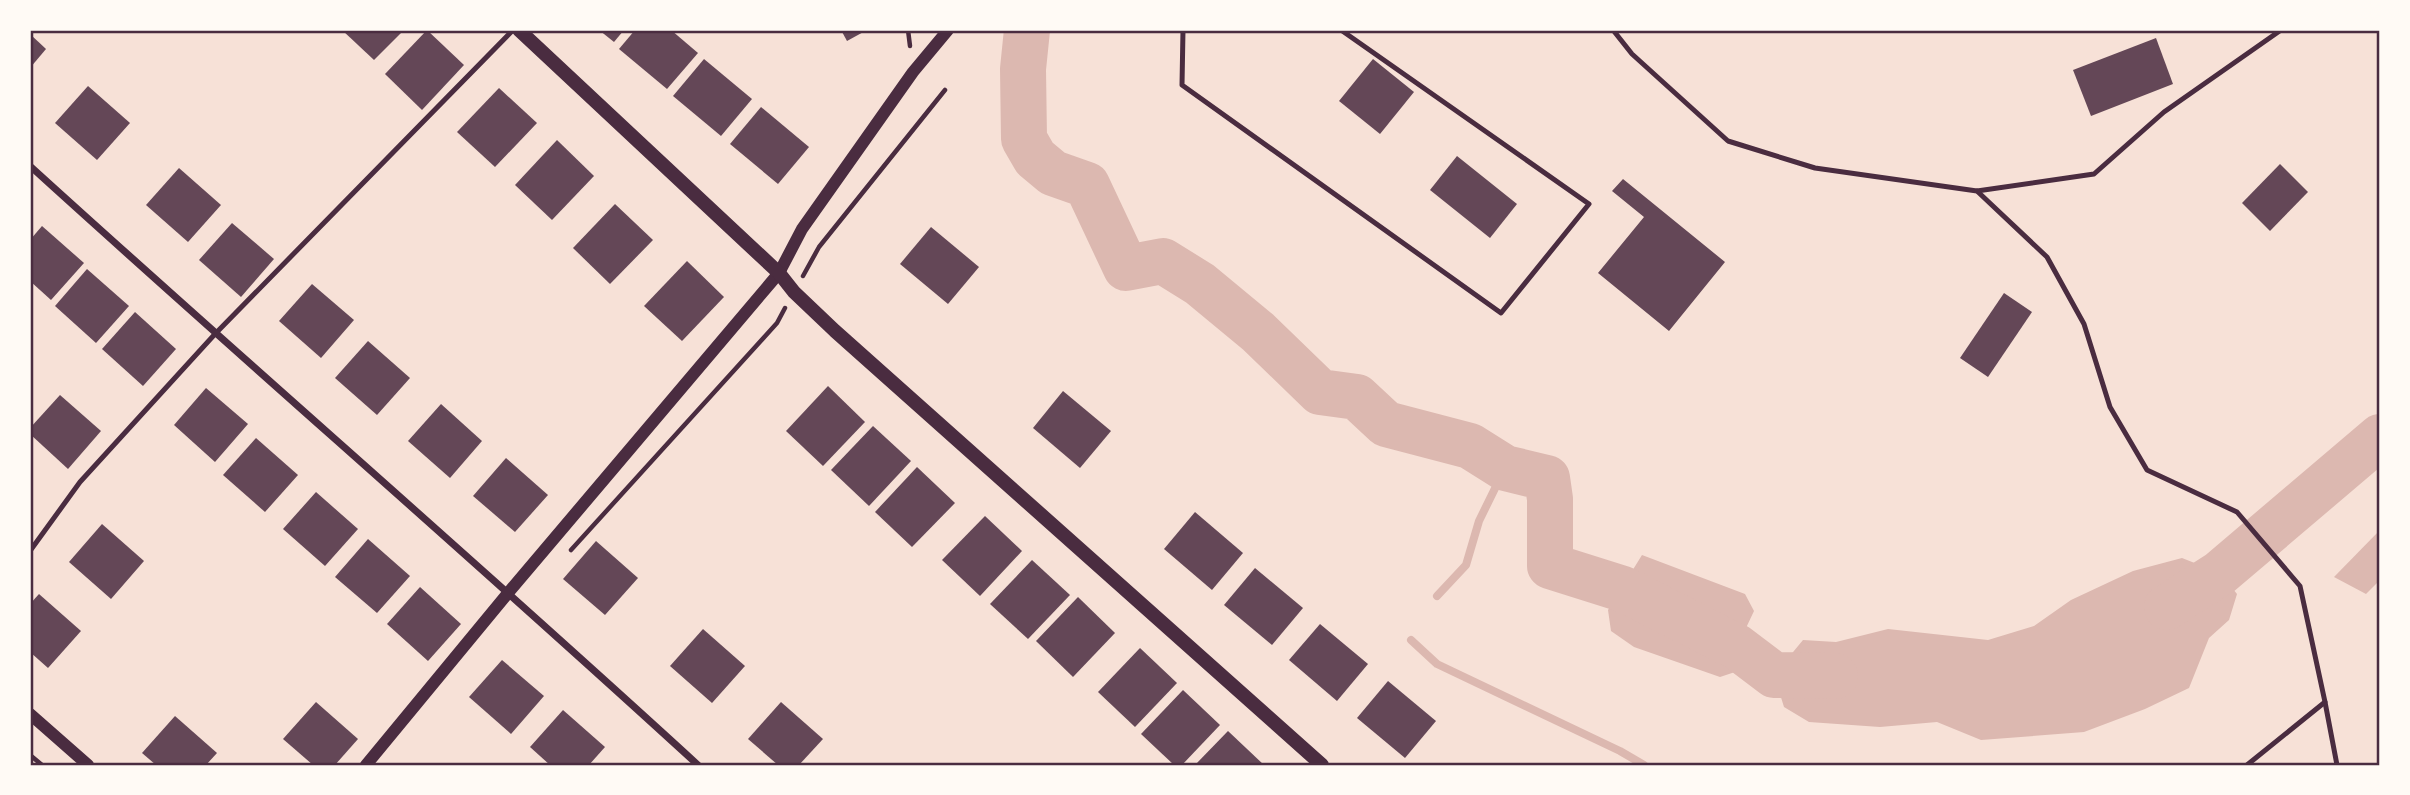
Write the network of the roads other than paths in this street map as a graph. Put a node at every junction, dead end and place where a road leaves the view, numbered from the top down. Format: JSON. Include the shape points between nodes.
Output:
{"nodes":[{"id":1,"x":513,"y":30,"type":"edge"},
{"id":2,"x":519,"y":30,"type":"edge"},
{"id":3,"x":948,"y":30,"type":"edge"},
{"id":4,"x":1183,"y":30,"type":"edge"},
{"id":5,"x":1341,"y":30,"type":"edge"},
{"id":6,"x":1613,"y":30,"type":"edge"},
{"id":7,"x":2281,"y":30,"type":"edge"},
{"id":8,"x":30,"y":166,"type":"edge"},
{"id":9,"x":1978,"y":191,"type":"junction"},
{"id":10,"x":779,"y":273,"type":"junction"},
{"id":11,"x":215,"y":334,"type":"junction"},
{"id":12,"x":30,"y":551,"type":"edge"},
{"id":13,"x":508,"y":593,"type":"junction"},
{"id":14,"x":2325,"y":702,"type":"junction"},
{"id":15,"x":30,"y":714,"type":"edge"},
{"id":16,"x":88,"y":765,"type":"edge"},
{"id":17,"x":366,"y":765,"type":"edge"},
{"id":18,"x":698,"y":765,"type":"edge"},
{"id":19,"x":1322,"y":765,"type":"edge"},
{"id":20,"x":2247,"y":765,"type":"edge"},
{"id":21,"x":2337,"y":765,"type":"edge"}],
"edges":[{"from":1,"to":11,"type":"lane"},
{"from":2,"to":10,"type":"main road"},
{"from":3,"to":10,"type":"street","via":[[802,229]]},
{"from":4,"to":5,"type":"lane","via":[[1182,85],[1501,313],[1589,204]]},
{"from":6,"to":9,"type":"lane","via":[[1632,54],[1728,141],[1815,168]]},
{"from":7,"to":9,"type":"lane","via":[[2164,112],[2094,174]]},
{"from":8,"to":11,"type":"street"},
{"from":9,"to":14,"type":"lane","via":[[2047,257],[2084,324],[2109,407],[2147,470],[2237,512],[2300,586]]},
{"from":10,"to":13,"type":"street"},
{"from":10,"to":19,"type":"main road","via":[[835,331]]},
{"from":11,"to":12,"type":"lane","via":[[80,482]]},
{"from":11,"to":13,"type":"street"},
{"from":13,"to":17,"type":"street"},
{"from":13,"to":18,"type":"street"},
{"from":14,"to":20,"type":"lane"},
{"from":14,"to":21,"type":"lane"},
{"from":15,"to":16,"type":"street"}]}
